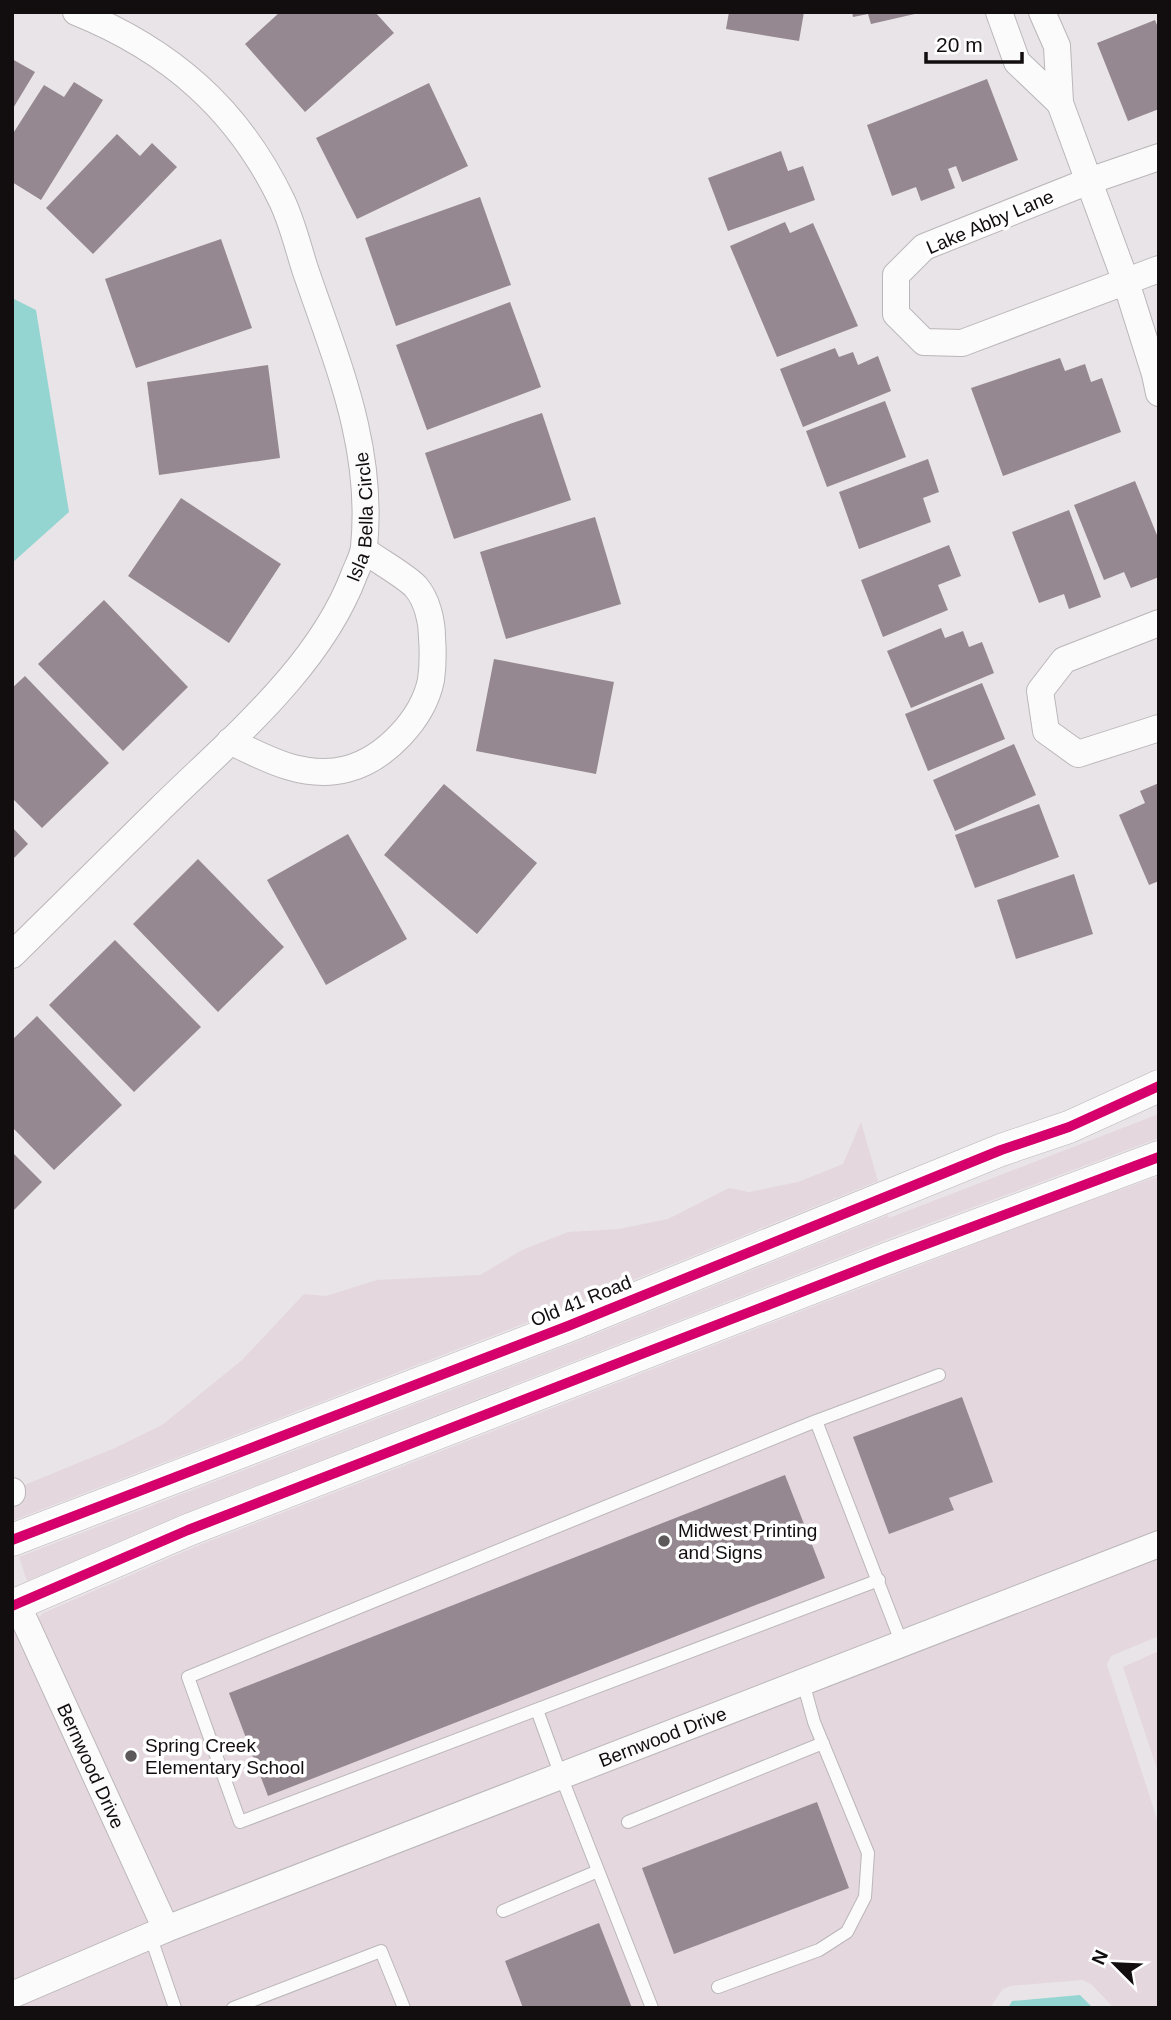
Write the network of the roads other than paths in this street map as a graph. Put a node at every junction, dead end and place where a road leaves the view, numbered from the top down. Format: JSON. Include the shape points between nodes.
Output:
{"nodes":[{"id":1,"x":76,"y":12,"type":"edge"},
{"id":2,"x":999,"y":12,"type":"edge"},
{"id":3,"x":1042,"y":12,"type":"edge"},
{"id":4,"x":1060,"y":103,"type":"junction"},
{"id":5,"x":1159,"y":157,"type":"edge"},
{"id":6,"x":1089,"y":181,"type":"junction"},
{"id":7,"x":1159,"y":269,"type":"edge"},
{"id":8,"x":1126,"y":282,"type":"junction"},
{"id":9,"x":1159,"y":394,"type":"edge"},
{"id":10,"x":364,"y":550,"type":"junction"},
{"id":11,"x":1159,"y":623,"type":"edge"},
{"id":12,"x":1159,"y":728,"type":"edge"},
{"id":13,"x":230,"y":740,"type":"junction"},
{"id":14,"x":12,"y":955,"type":"edge"},
{"id":15,"x":1159,"y":1086,"type":"edge"},
{"id":16,"x":1159,"y":1157,"type":"edge"},
{"id":17,"x":939,"y":1375,"type":"dead end"},
{"id":18,"x":816,"y":1421,"type":"junction"},
{"id":19,"x":12,"y":1540,"type":"edge"},
{"id":20,"x":1159,"y":1544,"type":"edge"},
{"id":21,"x":879,"y":1580,"type":"junction"},
{"id":22,"x":14,"y":1600,"type":"edge"},
{"id":23,"x":902,"y":1644,"type":"junction"},
{"id":24,"x":803,"y":1682,"type":"junction"},
{"id":25,"x":537,"y":1710,"type":"junction"},
{"id":26,"x":823,"y":1743,"type":"junction"},
{"id":27,"x":561,"y":1776,"type":"junction"},
{"id":28,"x":628,"y":1822,"type":"dead end"},
{"id":29,"x":598,"y":1871,"type":"junction"},
{"id":30,"x":503,"y":1911,"type":"dead end"},
{"id":31,"x":158,"y":1932,"type":"junction"},
{"id":32,"x":718,"y":1987,"type":"dead end"},
{"id":33,"x":12,"y":1995,"type":"edge"},
{"id":34,"x":175,"y":2008,"type":"edge"},
{"id":35,"x":233,"y":2008,"type":"edge"},
{"id":36,"x":404,"y":2008,"type":"edge"},
{"id":37,"x":652,"y":2008,"type":"edge"}],
"edges":[{"from":1,"to":10,"type":"street","name":"Isla Bella Circle","via":[[179,69],[218,103],[255,151],[283,203],[352,408],[363,456]]},
{"from":2,"to":4,"type":"street","via":[[1017,62]]},
{"from":3,"to":4,"type":"street","via":[[1057,46]]},
{"from":4,"to":6,"type":"street"},
{"from":5,"to":6,"type":"street","name":"Lake Abby Lane"},
{"from":6,"to":8,"type":"street"},
{"from":6,"to":8,"type":"street","name":"Lake Abby Lane","via":[[924,247],[897,275],[896,314],[923,342],[962,343]]},
{"from":7,"to":8,"type":"street","name":"Lake Abby Lane"},
{"from":8,"to":9,"type":"street"},
{"from":10,"to":13,"type":"street","name":"Isla Bella Circle","via":[[345,598],[315,648]]},
{"from":10,"to":13,"type":"street","via":[[415,587],[427,608],[432,630],[430,682],[406,729],[379,754],[347,769],[326,771],[286,767]]},
{"from":11,"to":12,"type":"street","via":[[1064,660],[1040,691],[1046,731],[1078,754]]},
{"from":13,"to":14,"type":"street","name":"Isla Bella Circle"},
{"from":15,"to":19,"type":"street","name":"Old 41 Road","via":[[1069,1127],[1001,1150],[568,1326]]},
{"from":16,"to":22,"type":"street"},
{"from":17,"to":18,"type":"lane"},
{"from":18,"to":21,"type":"lane"},
{"from":18,"to":25,"type":"lane","via":[[188,1677],[240,1822]]},
{"from":20,"to":23,"type":"street","name":"Bernwood Drive"},
{"from":21,"to":23,"type":"lane"},
{"from":21,"to":25,"type":"lane"},
{"from":22,"to":31,"type":"street","name":"Bernwood Drive"},
{"from":23,"to":24,"type":"street","name":"Bernwood Drive"},
{"from":24,"to":26,"type":"lane"},
{"from":24,"to":27,"type":"street","name":"Bernwood Drive"},
{"from":25,"to":27,"type":"lane"},
{"from":26,"to":28,"type":"lane"},
{"from":26,"to":32,"type":"lane","via":[[868,1853],[865,1897],[847,1933],[818,1950]]},
{"from":27,"to":29,"type":"lane"},
{"from":27,"to":31,"type":"street","name":"Bernwood Drive"},
{"from":29,"to":30,"type":"lane"},
{"from":29,"to":37,"type":"lane"},
{"from":31,"to":33,"type":"street","name":"Bernwood Drive"},
{"from":31,"to":34,"type":"lane"},
{"from":35,"to":36,"type":"lane","via":[[381,1951]]}]}
